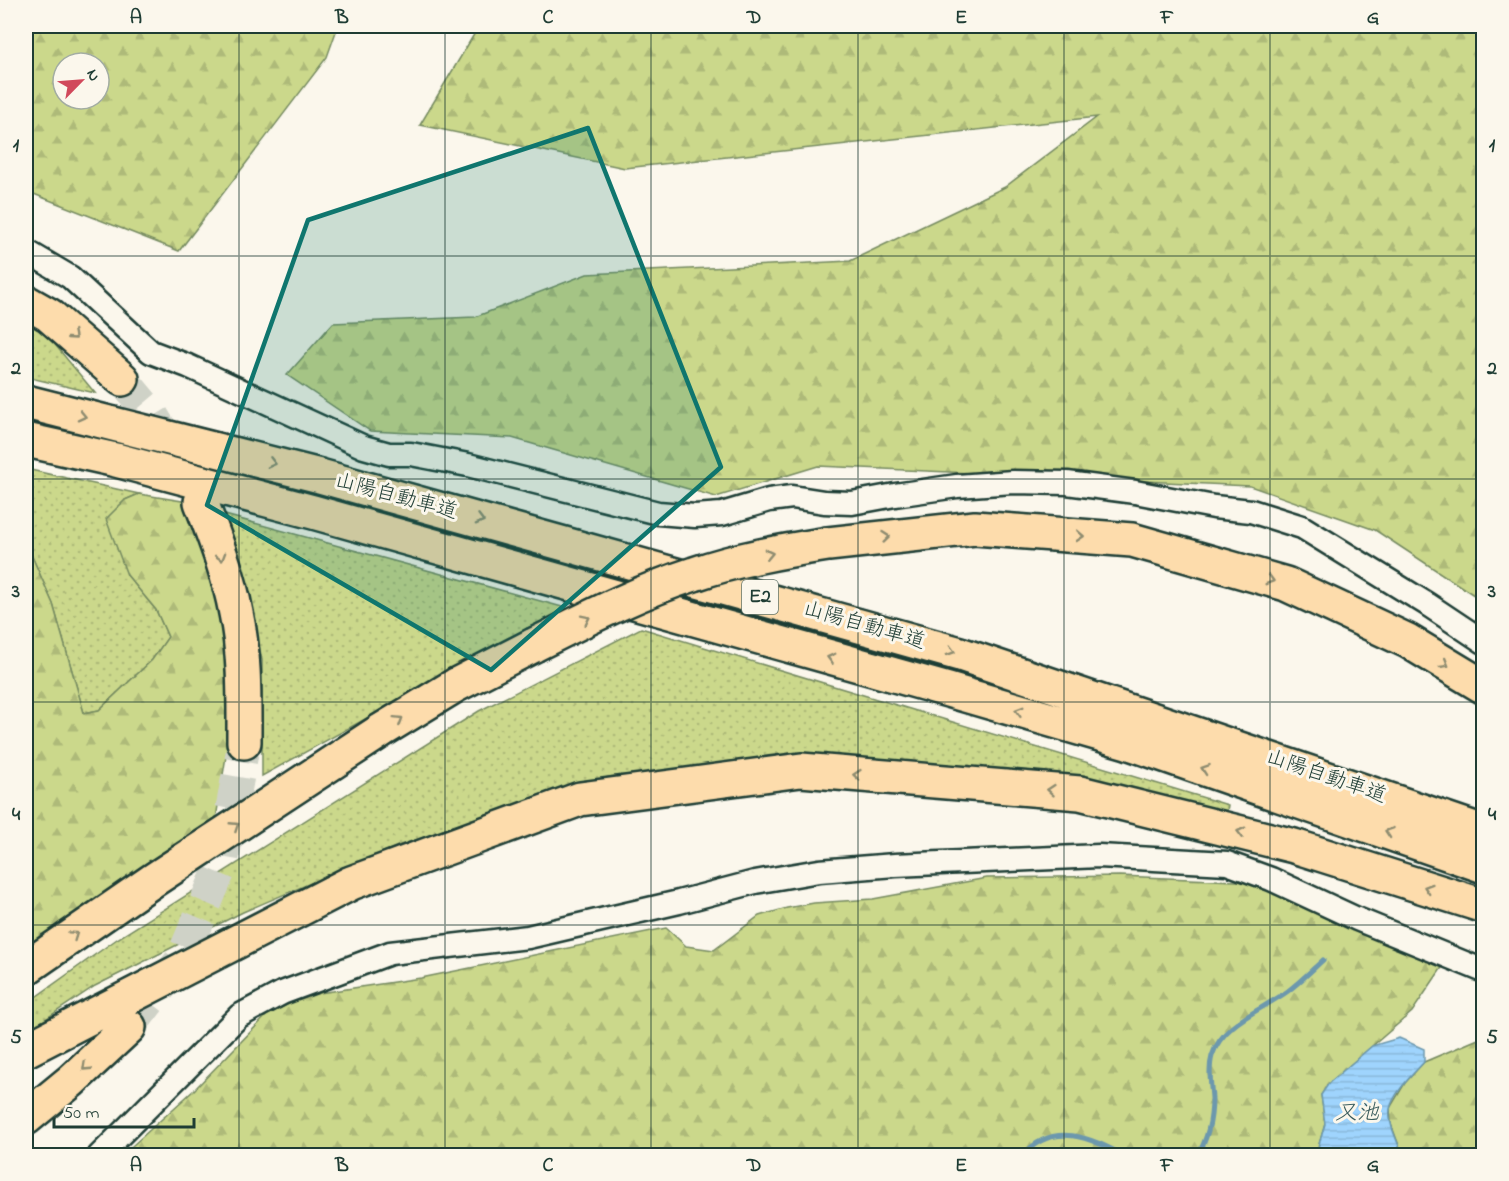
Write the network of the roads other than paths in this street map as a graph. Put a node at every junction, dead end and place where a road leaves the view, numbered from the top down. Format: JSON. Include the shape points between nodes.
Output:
{"nodes":[{"id":1,"x":26,"y":251,"type":"edge"},
{"id":2,"x":26,"y":302,"type":"edge"},
{"id":3,"x":122,"y":379,"type":"tunnel mouth"},
{"id":4,"x":26,"y":402,"type":"edge"},
{"id":5,"x":26,"y":440,"type":"edge"},
{"id":6,"x":201,"y":502,"type":"dead end"},
{"id":7,"x":1484,"y":642,"type":"edge"},
{"id":8,"x":1484,"y":687,"type":"edge"},
{"id":9,"x":244,"y":742,"type":"tunnel mouth"},
{"id":10,"x":1484,"y":832,"type":"edge"},
{"id":11,"x":1484,"y":866,"type":"edge"},
{"id":12,"x":1484,"y":906,"type":"edge"},
{"id":13,"x":26,"y":968,"type":"edge"},
{"id":14,"x":1484,"y":971,"type":"edge"},
{"id":15,"x":129,"y":1027,"type":"tunnel mouth"},
{"id":16,"x":26,"y":1050,"type":"edge"},
{"id":17,"x":26,"y":1118,"type":"edge"},
{"id":18,"x":99,"y":1155,"type":"edge"}],
"edges":[{"from":1,"to":7,"type":"street","via":[[69,277],[151,352],[364,447],[389,454],[411,454],[468,465],[658,513],[695,516],[722,514],[792,497],[852,503],[957,486],[1013,482],[1067,483],[1251,511],[1302,527]]},
{"from":2,"to":3,"type":"highway","one_way":true,"via":[[49,315]]},
{"from":4,"to":10,"type":"highway","name":"山陽自動車道","number":"E2","one_way":true,"via":[[320,476],[960,654]]},
{"from":11,"to":5,"type":"highway","name":"山陽自動車道","number":"E2","one_way":true,"via":[[1116,739],[325,516]]},
{"from":6,"to":9,"type":"highway","one_way":true,"via":[[221,554],[237,614],[244,683]]},
{"from":13,"to":8,"type":"highway","one_way":true,"bridge":true,"via":[[152,881],[456,685],[606,609],[693,574],[772,552],[975,528],[1132,540],[1286,584],[1408,641]]},
{"from":12,"to":16,"type":"highway","one_way":true,"via":[[1294,846],[1080,792],[801,770],[580,799],[351,883]]},
{"from":14,"to":18,"type":"street","via":[[1227,863],[1099,856],[819,872],[755,882],[528,937],[390,953],[282,993],[238,1016]]},
{"from":15,"to":17,"type":"highway","one_way":true}]}
